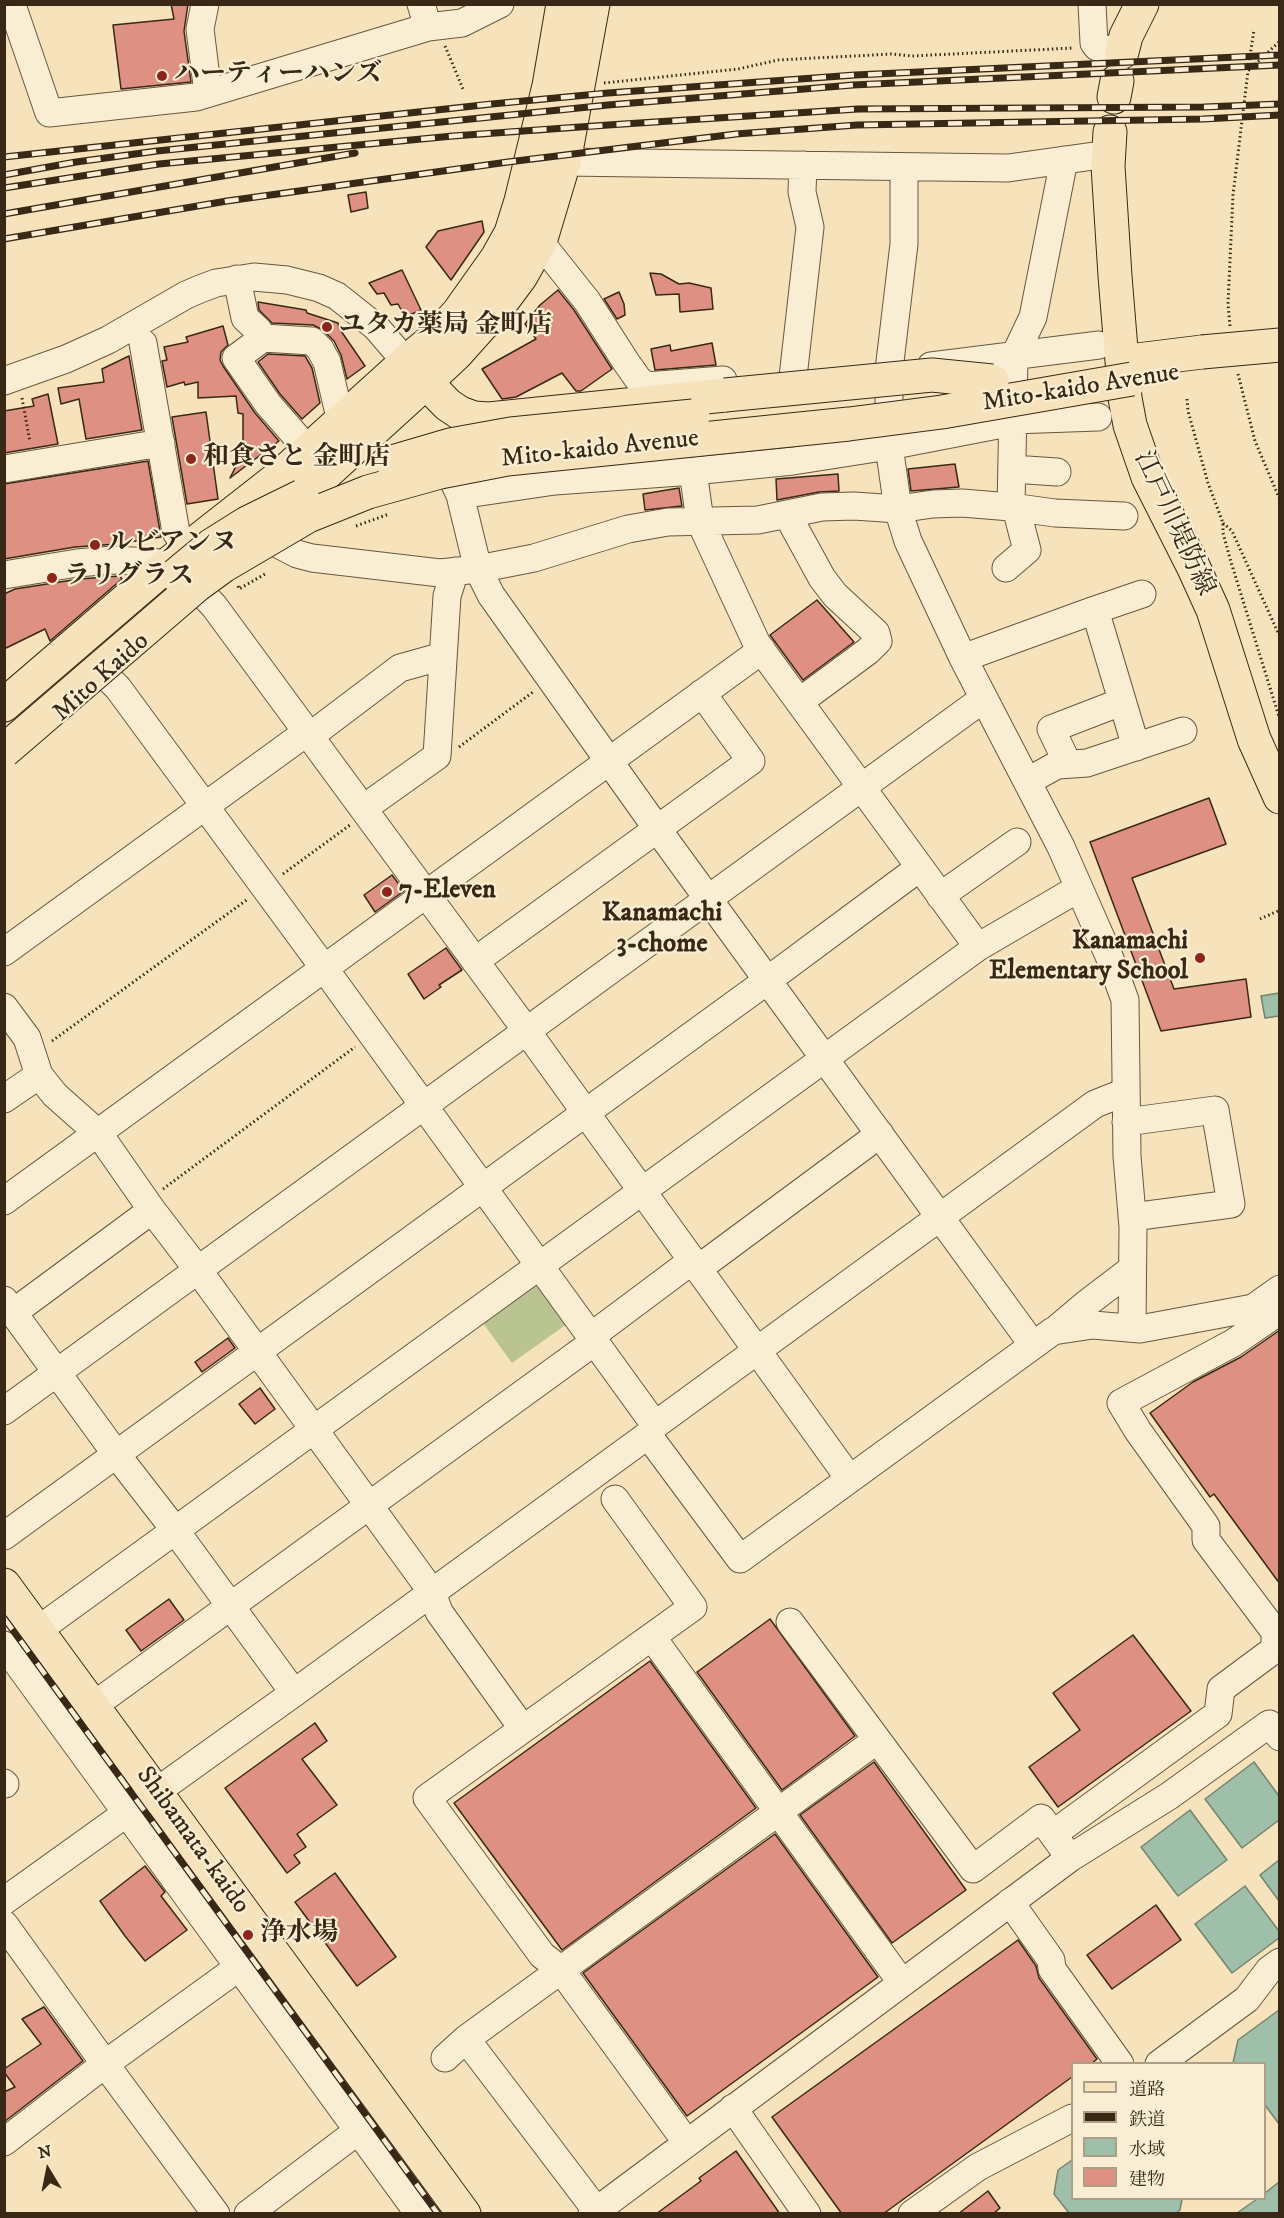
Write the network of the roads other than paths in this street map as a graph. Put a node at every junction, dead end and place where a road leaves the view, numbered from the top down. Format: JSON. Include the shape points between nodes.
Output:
{"nodes":[{"id":1,"x":205,"y":4,"type":"edge"},
{"id":2,"x":500,"y":4,"type":"edge"},
{"id":3,"x":563,"y":4,"type":"edge"},
{"id":4,"x":593,"y":4,"type":"edge"},
{"id":5,"x":1092,"y":4,"type":"edge"},
{"id":6,"x":1142,"y":4,"type":"edge"},
{"id":7,"x":16,"y":10,"type":"edge"},
{"id":8,"x":429,"y":20,"type":"edge"},
{"id":9,"x":1114,"y":65,"type":"joint"},
{"id":10,"x":208,"y":93,"type":"junction"},
{"id":11,"x":1109,"y":143,"type":"joint"},
{"id":12,"x":1064,"y":160,"type":"junction"},
{"id":13,"x":564,"y":162,"type":"junction"},
{"id":14,"x":803,"y":165,"type":"junction"},
{"id":15,"x":904,"y":167,"type":"junction"},
{"id":16,"x":540,"y":242,"type":"junction"},
{"id":17,"x":237,"y":279,"type":"junction"},
{"id":18,"x":263,"y":338,"type":"junction"},
{"id":19,"x":143,"y":343,"type":"dead end"},
{"id":20,"x":1099,"y":345,"type":"dead end"},
{"id":21,"x":1280,"y":345,"type":"edge"},
{"id":22,"x":1014,"y":357,"type":"junction"},
{"id":23,"x":1203,"y":361,"type":"junction"},
{"id":24,"x":1280,"y":363,"type":"edge"},
{"id":25,"x":889,"y":370,"type":"junction"},
{"id":26,"x":1131,"y":370,"type":"junction"},
{"id":27,"x":416,"y":373,"type":"junction"},
{"id":28,"x":793,"y":377,"type":"junction"},
{"id":29,"x":992,"y":381,"type":"junction"},
{"id":30,"x":13,"y":387,"type":"edge"},
{"id":31,"x":1043,"y":393,"type":"junction"},
{"id":32,"x":1098,"y":417,"type":"dead end"},
{"id":33,"x":384,"y":421,"type":"junction"},
{"id":34,"x":1013,"y":421,"type":"junction"},
{"id":35,"x":341,"y":422,"type":"junction"},
{"id":36,"x":161,"y":443,"type":"junction"},
{"id":37,"x":889,"y":446,"type":"junction"},
{"id":38,"x":309,"y":450,"type":"junction"},
{"id":39,"x":694,"y":463,"type":"junction"},
{"id":40,"x":4,"y":469,"type":"edge"},
{"id":41,"x":1012,"y":469,"type":"junction"},
{"id":42,"x":1057,"y":472,"type":"dead end"},
{"id":43,"x":419,"y":488,"type":"junction"},
{"id":44,"x":457,"y":488,"type":"junction"},
{"id":45,"x":1013,"y":507,"type":"junction"},
{"id":46,"x":898,"y":509,"type":"junction"},
{"id":47,"x":788,"y":516,"type":"junction"},
{"id":48,"x":1124,"y":516,"type":"dead end"},
{"id":49,"x":700,"y":521,"type":"junction"},
{"id":50,"x":276,"y":543,"type":"junction"},
{"id":51,"x":177,"y":557,"type":"junction"},
{"id":52,"x":1006,"y":568,"type":"dead end"},
{"id":53,"x":467,"y":570,"type":"junction"},
{"id":54,"x":4,"y":575,"type":"edge"},
{"id":55,"x":199,"y":590,"type":"junction"},
{"id":56,"x":1142,"y":594,"type":"dead end"},
{"id":57,"x":1095,"y":610,"type":"junction"},
{"id":58,"x":762,"y":650,"type":"junction"},
{"id":59,"x":443,"y":656,"type":"junction"},
{"id":60,"x":963,"y":658,"type":"junction"},
{"id":61,"x":106,"y":676,"type":"junction"},
{"id":62,"x":702,"y":693,"type":"junction"},
{"id":63,"x":983,"y":699,"type":"junction"},
{"id":64,"x":799,"y":702,"type":"junction"},
{"id":65,"x":1121,"y":702,"type":"junction"},
{"id":66,"x":4,"y":705,"type":"edge"},
{"id":67,"x":4,"y":721,"type":"edge"},
{"id":68,"x":1183,"y":731,"type":"dead end"},
{"id":69,"x":309,"y":734,"type":"junction"},
{"id":70,"x":1136,"y":747,"type":"junction"},
{"id":71,"x":4,"y":751,"type":"edge"},
{"id":72,"x":609,"y":762,"type":"junction"},
{"id":73,"x":4,"y":765,"type":"edge"},
{"id":74,"x":1058,"y":765,"type":"junction"},
{"id":75,"x":1028,"y":781,"type":"junction"},
{"id":76,"x":860,"y":787,"type":"junction"},
{"id":77,"x":1280,"y":797,"type":"edge"},
{"id":78,"x":204,"y":807,"type":"junction"},
{"id":79,"x":367,"y":812,"type":"junction"},
{"id":80,"x":658,"y":830,"type":"junction"},
{"id":81,"x":1017,"y":842,"type":"dead end"},
{"id":82,"x":919,"y":868,"type":"junction"},
{"id":83,"x":1079,"y":888,"type":"junction"},
{"id":84,"x":426,"y":894,"type":"junction"},
{"id":85,"x":940,"y":897,"type":"junction"},
{"id":86,"x":709,"y":898,"type":"junction"},
{"id":87,"x":978,"y":947,"type":"junction"},
{"id":88,"x":4,"y":952,"type":"edge"},
{"id":89,"x":475,"y":961,"type":"junction"},
{"id":90,"x":324,"y":968,"type":"junction"},
{"id":91,"x":768,"y":980,"type":"junction"},
{"id":92,"x":4,"y":1007,"type":"edge"},
{"id":93,"x":526,"y":1030,"type":"junction"},
{"id":94,"x":824,"y":1058,"type":"junction"},
{"id":95,"x":36,"y":1064,"type":"junction"},
{"id":96,"x":1125,"y":1092,"type":"junction"},
{"id":97,"x":4,"y":1099,"type":"edge"},
{"id":98,"x":424,"y":1107,"type":"junction"},
{"id":99,"x":585,"y":1112,"type":"junction"},
{"id":100,"x":1126,"y":1122,"type":"junction"},
{"id":101,"x":99,"y":1134,"type":"junction"},
{"id":102,"x":880,"y":1134,"type":"junction"},
{"id":103,"x":483,"y":1188,"type":"junction"},
{"id":104,"x":642,"y":1191,"type":"junction"},
{"id":105,"x":4,"y":1201,"type":"edge"},
{"id":106,"x":149,"y":1205,"type":"junction"},
{"id":107,"x":1132,"y":1217,"type":"junction"},
{"id":108,"x":940,"y":1218,"type":"junction"},
{"id":109,"x":696,"y":1264,"type":"junction"},
{"id":110,"x":539,"y":1265,"type":"junction"},
{"id":111,"x":1132,"y":1269,"type":"junction"},
{"id":112,"x":198,"y":1270,"type":"junction"},
{"id":113,"x":1280,"y":1288,"type":"edge"},
{"id":114,"x":7,"y":1305,"type":"edge"},
{"id":115,"x":1280,"y":1311,"type":"edge"},
{"id":116,"x":1132,"y":1328,"type":"junction"},
{"id":117,"x":1043,"y":1338,"type":"junction"},
{"id":118,"x":592,"y":1339,"type":"junction"},
{"id":119,"x":758,"y":1351,"type":"junction"},
{"id":120,"x":257,"y":1352,"type":"junction"},
{"id":121,"x":57,"y":1372,"type":"junction"},
{"id":122,"x":4,"y":1411,"type":"edge"},
{"id":123,"x":313,"y":1429,"type":"junction"},
{"id":124,"x":652,"y":1430,"type":"junction"},
{"id":125,"x":116,"y":1454,"type":"junction"},
{"id":126,"x":849,"y":1478,"type":"junction"},
{"id":127,"x":615,"y":1500,"type":"dead end"},
{"id":128,"x":369,"y":1506,"type":"junction"},
{"id":129,"x":175,"y":1530,"type":"junction"},
{"id":130,"x":4,"y":1536,"type":"edge"},
{"id":131,"x":4,"y":1585,"type":"edge"},
{"id":132,"x":432,"y":1592,"type":"junction"},
{"id":133,"x":230,"y":1608,"type":"junction"},
{"id":134,"x":790,"y":1622,"type":"dead end"},
{"id":135,"x":38,"y":1630,"type":"junction"},
{"id":136,"x":1277,"y":1631,"type":"edge"},
{"id":137,"x":652,"y":1636,"type":"junction"},
{"id":138,"x":6,"y":1650,"type":"edge"},
{"id":139,"x":294,"y":1693,"type":"junction"},
{"id":140,"x":93,"y":1706,"type":"junction"},
{"id":141,"x":1276,"y":1727,"type":"edge"},
{"id":142,"x":523,"y":1729,"type":"junction"},
{"id":143,"x":877,"y":1740,"type":"junction"},
{"id":144,"x":156,"y":1792,"type":"junction"},
{"id":145,"x":778,"y":1812,"type":"junction"},
{"id":146,"x":127,"y":1813,"type":"junction"},
{"id":147,"x":1053,"y":1834,"type":"junction"},
{"id":148,"x":1070,"y":1858,"type":"junction"},
{"id":149,"x":4,"y":1901,"type":"edge"},
{"id":150,"x":1010,"y":1902,"type":"junction"},
{"id":151,"x":4,"y":1924,"type":"edge"},
{"id":152,"x":1280,"y":1962,"type":"edge"},
{"id":153,"x":238,"y":1967,"type":"junction"},
{"id":154,"x":561,"y":1970,"type":"junction"},
{"id":155,"x":902,"y":1983,"type":"junction"},
{"id":156,"x":466,"y":2039,"type":"junction"},
{"id":157,"x":445,"y":2058,"type":"dead end"},
{"id":158,"x":1119,"y":2062,"type":"edge"},
{"id":159,"x":1163,"y":2062,"type":"edge"},
{"id":160,"x":105,"y":2064,"type":"junction"},
{"id":161,"x":733,"y":2108,"type":"junction"},
{"id":162,"x":1071,"y":2119,"type":"edge"},
{"id":163,"x":358,"y":2130,"type":"junction"},
{"id":164,"x":4,"y":2142,"type":"edge"},
{"id":165,"x":687,"y":2143,"type":"junction"},
{"id":166,"x":594,"y":2212,"type":"edge"},
{"id":167,"x":216,"y":2214,"type":"edge"},
{"id":168,"x":248,"y":2214,"type":"edge"},
{"id":169,"x":419,"y":2214,"type":"edge"},
{"id":170,"x":464,"y":2214,"type":"edge"},
{"id":171,"x":807,"y":2214,"type":"edge"},
{"id":172,"x":912,"y":2214,"type":"edge"}],
"edges":[{"from":1,"to":10,"type":"street","via":[[200,29]]},
{"from":2,"to":8,"type":"street","via":[[462,23]]},
{"from":3,"to":27,"type":"main road","via":[[549,86],[511,233],[458,313],[435,338]]},
{"from":4,"to":13,"type":"main road"},
{"from":5,"to":9,"type":"street","via":[[1092,35]]},
{"from":6,"to":9,"type":"main road"},
{"from":7,"to":10,"type":"street","via":[[49,113]]},
{"from":8,"to":10,"type":"street"},
{"from":11,"to":12,"type":"street"},
{"from":11,"to":77,"type":"main road","name":"江戸川堤防線","via":[[1119,342],[1125,398],[1136,445],[1213,610],[1254,739]]},
{"from":12,"to":15,"type":"street","via":[[1008,168]]},
{"from":12,"to":22,"type":"street","via":[[1033,317]]},
{"from":13,"to":14,"type":"street"},
{"from":13,"to":16,"type":"main road"},
{"from":14,"to":15,"type":"street"},
{"from":14,"to":28,"type":"street","via":[[802,192],[810,227]]},
{"from":15,"to":25,"type":"street","via":[[904,244]]},
{"from":16,"to":27,"type":"main road","via":[[498,307],[456,354]]},
{"from":16,"to":28,"type":"street","via":[[646,386]]},
{"from":17,"to":18,"type":"street","via":[[245,318]]},
{"from":17,"to":27,"type":"street","via":[[287,280],[337,296],[376,327]]},
{"from":17,"to":30,"type":"street","via":[[186,295],[108,340]]},
{"from":18,"to":35,"type":"street","via":[[312,341],[320,349],[327,362]]},
{"from":18,"to":38,"type":"street","via":[[236,358],[268,404]]},
{"from":19,"to":36,"type":"street"},
{"from":20,"to":22,"type":"street"},
{"from":21,"to":23,"type":"main road","name":"Mito-kaido Avenue","bridge":true},
{"from":22,"to":25,"type":"street"},
{"from":22,"to":34,"type":"street"},
{"from":23,"to":24,"type":"main road","name":"Mito-kaido Avenue"},
{"from":23,"to":26,"type":"main road","name":"Mito-kaido Avenue"},
{"from":25,"to":28,"type":"street"},
{"from":25,"to":37,"type":"street"},
{"from":26,"to":29,"type":"main road","name":"Mito-kaido Avenue"},
{"from":26,"to":31,"type":"main road","name":"Mito-kaido Avenue","bridge":true},
{"from":27,"to":29,"type":"main road","bridge":true,"via":[[460,413],[489,419],[932,375]]},
{"from":27,"to":33,"type":"main road"},
{"from":27,"to":35,"type":"main road"},
{"from":29,"to":67,"type":"main road","name":"Mito-kaido Avenue","bridge":true,"via":[[845,402],[511,434],[450,445],[364,471],[285,503],[212,545]]},
{"from":31,"to":39,"type":"main road","bridge":true,"via":[[982,417],[901,434]]},
{"from":31,"to":71,"type":"main road","name":"Mito-kaido Avenue","bridge":true,"via":[[849,424],[507,459],[368,492],[308,516],[223,566]]},
{"from":32,"to":34,"type":"street"},
{"from":33,"to":35,"type":"main road","via":[[355,417]]},
{"from":33,"to":43,"type":"main road","via":[[397,431],[412,457]]},
{"from":33,"to":55,"type":"main road"},
{"from":34,"to":37,"type":"street"},
{"from":34,"to":41,"type":"street"},
{"from":35,"to":38,"type":"main road"},
{"from":36,"to":40,"type":"street"},
{"from":36,"to":51,"type":"street"},
{"from":37,"to":39,"type":"street","via":[[793,461]]},
{"from":37,"to":46,"type":"street"},
{"from":38,"to":51,"type":"main road"},
{"from":39,"to":44,"type":"main road"},
{"from":39,"to":49,"type":"street"},
{"from":41,"to":42,"type":"street"},
{"from":41,"to":45,"type":"street"},
{"from":43,"to":44,"type":"main road"},
{"from":43,"to":50,"type":"main road","via":[[342,513]]},
{"from":44,"to":53,"type":"street"},
{"from":45,"to":46,"type":"street","via":[[962,503]]},
{"from":45,"to":48,"type":"street"},
{"from":45,"to":52,"type":"street","via":[[1027,550]]},
{"from":46,"to":47,"type":"street","via":[[822,507]]},
{"from":46,"to":60,"type":"street","via":[[908,541]]},
{"from":47,"to":49,"type":"street"},
{"from":47,"to":64,"type":"street","via":[[822,578],[835,596],[876,633],[878,641]]},
{"from":49,"to":53,"type":"street","via":[[628,529],[534,558]]},
{"from":49,"to":58,"type":"street"},
{"from":50,"to":53,"type":"street","via":[[312,558],[440,573]]},
{"from":50,"to":55,"type":"main road"},
{"from":51,"to":54,"type":"street","via":[[153,562],[77,563]]},
{"from":51,"to":55,"type":"street"},
{"from":51,"to":66,"type":"main road"},
{"from":53,"to":59,"type":"street","via":[[447,597]]},
{"from":53,"to":72,"type":"street","via":[[491,595]]},
{"from":55,"to":61,"type":"main road","name":"Mito Kaido"},
{"from":55,"to":69,"type":"street"},
{"from":56,"to":57,"type":"street"},
{"from":57,"to":60,"type":"street"},
{"from":57,"to":65,"type":"street"},
{"from":58,"to":62,"type":"street"},
{"from":58,"to":64,"type":"street"},
{"from":59,"to":69,"type":"street","via":[[400,668]]},
{"from":59,"to":79,"type":"street","via":[[436,756]]},
{"from":60,"to":63,"type":"street"},
{"from":61,"to":73,"type":"main road","name":"Mito Kaido"},
{"from":61,"to":78,"type":"street"},
{"from":62,"to":72,"type":"street"},
{"from":62,"to":80,"type":"street","via":[[751,762]]},
{"from":63,"to":75,"type":"street"},
{"from":63,"to":76,"type":"street"},
{"from":64,"to":76,"type":"street"},
{"from":65,"to":70,"type":"street"},
{"from":65,"to":74,"type":"street","via":[[1051,729],[1066,760]]},
{"from":68,"to":70,"type":"street"},
{"from":69,"to":78,"type":"street"},
{"from":69,"to":79,"type":"street"},
{"from":70,"to":74,"type":"street","via":[[1087,764]]},
{"from":72,"to":80,"type":"street"},
{"from":72,"to":84,"type":"street"},
{"from":74,"to":75,"type":"street"},
{"from":75,"to":83,"type":"street"},
{"from":76,"to":82,"type":"street"},
{"from":76,"to":86,"type":"street"},
{"from":78,"to":88,"type":"street"},
{"from":78,"to":90,"type":"street"},
{"from":79,"to":84,"type":"street"},
{"from":80,"to":86,"type":"street"},
{"from":80,"to":89,"type":"street"},
{"from":81,"to":85,"type":"street"},
{"from":82,"to":85,"type":"street"},
{"from":82,"to":91,"type":"street"},
{"from":83,"to":87,"type":"street"},
{"from":83,"to":96,"type":"street","via":[[1125,1000]]},
{"from":84,"to":89,"type":"street"},
{"from":84,"to":90,"type":"street"},
{"from":85,"to":87,"type":"street"},
{"from":86,"to":91,"type":"street"},
{"from":86,"to":93,"type":"street"},
{"from":87,"to":94,"type":"street"},
{"from":89,"to":93,"type":"street"},
{"from":90,"to":98,"type":"street"},
{"from":90,"to":101,"type":"street"},
{"from":91,"to":94,"type":"street"},
{"from":91,"to":99,"type":"street"},
{"from":92,"to":95,"type":"street","via":[[27,1038]]},
{"from":93,"to":98,"type":"street"},
{"from":93,"to":99,"type":"street"},
{"from":94,"to":102,"type":"street"},
{"from":94,"to":104,"type":"street"},
{"from":95,"to":97,"type":"street"},
{"from":95,"to":101,"type":"street","via":[[55,1095]]},
{"from":96,"to":100,"type":"street"},
{"from":96,"to":108,"type":"street","via":[[1095,1104]]},
{"from":98,"to":103,"type":"street"},
{"from":98,"to":112,"type":"street"},
{"from":99,"to":103,"type":"street"},
{"from":99,"to":104,"type":"street"},
{"from":100,"to":107,"type":"street"},
{"from":100,"to":107,"type":"street","via":[[1215,1110],[1231,1204]]},
{"from":101,"to":105,"type":"street"},
{"from":101,"to":106,"type":"street"},
{"from":102,"to":108,"type":"street"},
{"from":102,"to":109,"type":"street"},
{"from":103,"to":110,"type":"street"},
{"from":103,"to":120,"type":"street"},
{"from":104,"to":109,"type":"street"},
{"from":104,"to":110,"type":"street"},
{"from":106,"to":112,"type":"street"},
{"from":106,"to":114,"type":"street"},
{"from":107,"to":111,"type":"street"},
{"from":108,"to":117,"type":"street"},
{"from":108,"to":119,"type":"street"},
{"from":109,"to":118,"type":"street"},
{"from":109,"to":119,"type":"street"},
{"from":110,"to":118,"type":"street"},
{"from":110,"to":123,"type":"street"},
{"from":111,"to":116,"type":"street"},
{"from":111,"to":117,"type":"street"},
{"from":112,"to":120,"type":"street"},
{"from":112,"to":121,"type":"street"},
{"from":113,"to":116,"type":"street","via":[[1253,1308]]},
{"from":114,"to":121,"type":"street"},
{"from":115,"to":136,"type":"street","via":[[1233,1343],[1121,1403],[1206,1526],[1206,1540]]},
{"from":116,"to":117,"type":"street","via":[[1094,1324]]},
{"from":117,"to":126,"type":"street"},
{"from":118,"to":124,"type":"street"},
{"from":118,"to":128,"type":"street"},
{"from":119,"to":124,"type":"street"},
{"from":119,"to":126,"type":"street"},
{"from":120,"to":123,"type":"street"},
{"from":120,"to":125,"type":"street"},
{"from":121,"to":122,"type":"street"},
{"from":121,"to":125,"type":"street"},
{"from":123,"to":128,"type":"street"},
{"from":123,"to":129,"type":"street"},
{"from":124,"to":126,"type":"street","via":[[740,1559]]},
{"from":124,"to":132,"type":"street"},
{"from":125,"to":129,"type":"street"},
{"from":125,"to":130,"type":"street"},
{"from":127,"to":137,"type":"street","via":[[693,1607]]},
{"from":128,"to":132,"type":"street"},
{"from":128,"to":133,"type":"street"},
{"from":129,"to":133,"type":"street"},
{"from":129,"to":135,"type":"street"},
{"from":131,"to":135,"type":"main road","name":"Shibamata-kaido"},
{"from":132,"to":139,"type":"street"},
{"from":132,"to":142,"type":"street","via":[[439,1612]]},
{"from":133,"to":139,"type":"street"},
{"from":133,"to":140,"type":"street"},
{"from":134,"to":143,"type":"street"},
{"from":135,"to":140,"type":"main road","name":"Shibamata-kaido"},
{"from":136,"to":147,"type":"street","via":[[1275,1649],[1221,1689],[1218,1714]]},
{"from":137,"to":142,"type":"street"},
{"from":137,"to":145,"type":"street"},
{"from":138,"to":146,"type":"street"},
{"from":139,"to":144,"type":"street"},
{"from":140,"to":144,"type":"main road","name":"Shibamata-kaido"},
{"from":141,"to":148,"type":"street"},
{"from":142,"to":154,"type":"street","via":[[427,1798],[542,1955]]},
{"from":143,"to":145,"type":"street"},
{"from":143,"to":147,"type":"street","via":[[973,1869],[1041,1818]]},
{"from":144,"to":146,"type":"street"},
{"from":144,"to":170,"type":"main road","name":"Shibamata-kaido"},
{"from":145,"to":154,"type":"street"},
{"from":145,"to":155,"type":"street"},
{"from":146,"to":149,"type":"street"},
{"from":146,"to":153,"type":"street"},
{"from":147,"to":148,"type":"street"},
{"from":148,"to":150,"type":"street"},
{"from":150,"to":155,"type":"street"},
{"from":150,"to":158,"type":"street"},
{"from":151,"to":160,"type":"street"},
{"from":152,"to":159,"type":"street","via":[[1247,1999]]},
{"from":153,"to":160,"type":"street"},
{"from":153,"to":163,"type":"street"},
{"from":154,"to":156,"type":"street"},
{"from":154,"to":165,"type":"street"},
{"from":155,"to":161,"type":"street"},
{"from":156,"to":157,"type":"street"},
{"from":156,"to":166,"type":"street"},
{"from":160,"to":164,"type":"street"},
{"from":160,"to":167,"type":"street"},
{"from":161,"to":165,"type":"street"},
{"from":161,"to":171,"type":"street"},
{"from":162,"to":172,"type":"street","via":[[978,2167]]},
{"from":163,"to":168,"type":"street"},
{"from":163,"to":169,"type":"street"},
{"from":165,"to":166,"type":"street"}]}
